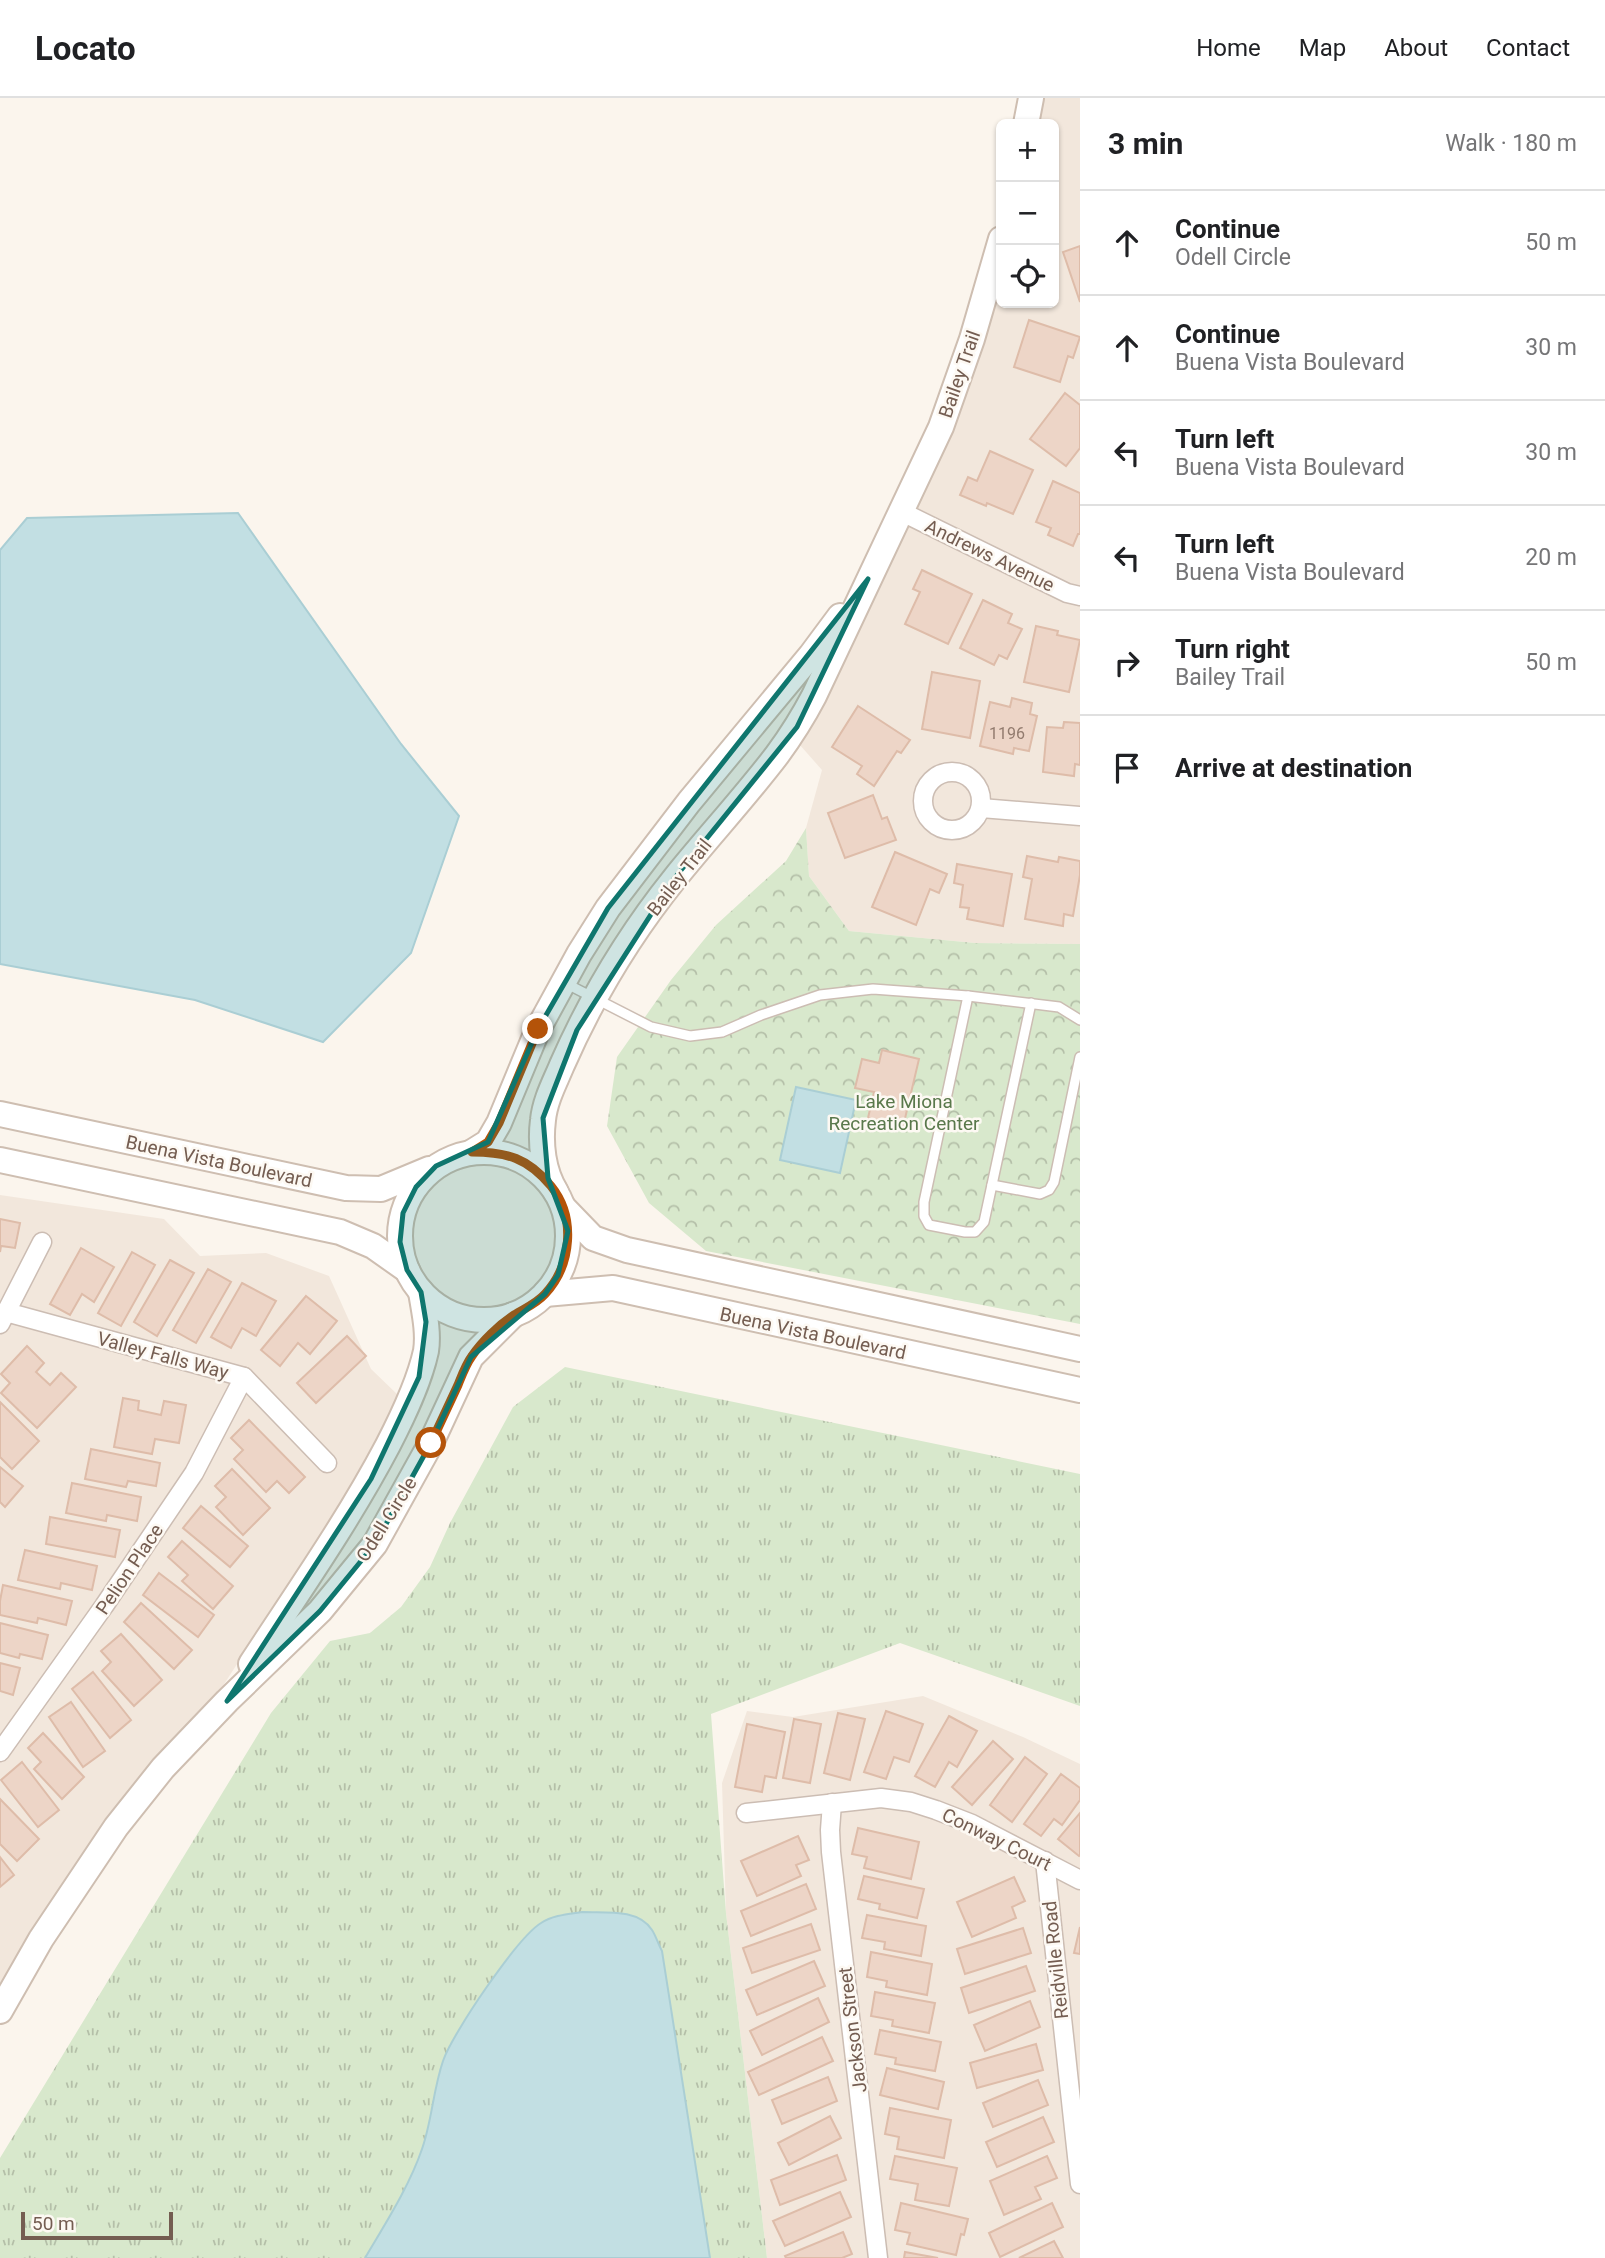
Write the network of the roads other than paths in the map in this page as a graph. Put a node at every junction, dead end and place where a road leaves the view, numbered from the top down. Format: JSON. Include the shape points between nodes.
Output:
{"nodes":[{"id":1,"x":1031,"y":98,"type":"edge"},
{"id":2,"x":1027,"y":119,"type":"edge"},
{"id":3,"x":999,"y":245,"type":"edge"},
{"id":4,"x":902,"y":512,"type":"junction"},
{"id":5,"x":868,"y":579,"type":"junction"},
{"id":6,"x":1080,"y":596,"type":"edge"},
{"id":7,"x":981,"y":808,"type":"dead end"},
{"id":8,"x":1080,"y":816,"type":"edge"},
{"id":9,"x":563,"y":982,"type":"junction"},
{"id":10,"x":968,"y":996,"type":"junction"},
{"id":11,"x":595,"y":999,"type":"junction"},
{"id":12,"x":1031,"y":1003,"type":"junction"},
{"id":13,"x":1080,"y":1020,"type":"edge"},
{"id":14,"x":1080,"y":1057,"type":"edge"},
{"id":15,"x":0,"y":1114,"type":"edge"},
{"id":16,"x":472,"y":1152,"type":"junction"},
{"id":17,"x":0,"y":1160,"type":"edge"},
{"id":18,"x":436,"y":1166,"type":"junction"},
{"id":19,"x":992,"y":1185,"type":"junction"},
{"id":20,"x":560,"y":1200,"type":"junction"},
{"id":21,"x":43,"y":1242,"type":"dead end"},
{"id":22,"x":407,"y":1270,"type":"junction"},
{"id":23,"x":421,"y":1292,"type":"junction"},
{"id":24,"x":545,"y":1294,"type":"junction"},
{"id":25,"x":513,"y":1315,"type":"junction"},
{"id":26,"x":3,"y":1318,"type":"edge"},
{"id":27,"x":1080,"y":1349,"type":"edge"},
{"id":28,"x":244,"y":1377,"type":"junction"},
{"id":29,"x":1080,"y":1390,"type":"edge"},
{"id":30,"x":327,"y":1463,"type":"dead end"},
{"id":31,"x":227,"y":1702,"type":"junction"},
{"id":32,"x":0,"y":1752,"type":"edge"},
{"id":33,"x":832,"y":1803,"type":"junction"},
{"id":34,"x":746,"y":1813,"type":"dead end"},
{"id":35,"x":1045,"y":1861,"type":"junction"},
{"id":36,"x":1080,"y":1880,"type":"edge"},
{"id":37,"x":7,"y":1982,"type":"edge"},
{"id":38,"x":0,"y":2011,"type":"edge"},
{"id":39,"x":1080,"y":2184,"type":"edge"},
{"id":40,"x":878,"y":2258,"type":"edge"}],
"edges":[{"from":1,"to":2,"type":"street"},
{"from":3,"to":4,"type":"street","name":"Bailey Trail","via":[[941,427]]},
{"from":4,"to":5,"type":"street","name":"Bailey Trail"},
{"from":4,"to":6,"type":"street","name":"Andrews Avenue"},
{"from":5,"to":9,"type":"street","name":"Bailey Trail","via":[[643,859]]},
{"from":5,"to":11,"type":"street","name":"Bailey Trail","via":[[797,727],[673,880]]},
{"from":7,"to":8,"type":"street"},
{"from":9,"to":11,"type":"lane"},
{"from":9,"to":16,"type":"street","name":"Bailey Trail","via":[[499,1123],[488,1142]]},
{"from":10,"to":11,"type":"lane","via":[[873,989],[820,995],[722,1032],[690,1036],[651,1027]]},
{"from":10,"to":12,"type":"lane"},
{"from":10,"to":19,"type":"lane","via":[[924,1216],[929,1225],[975,1232],[984,1222]]},
{"from":11,"to":20,"type":"street","name":"Bailey Trail","via":[[572,1041],[543,1118],[548,1178]]},
{"from":12,"to":13,"type":"lane","via":[[1059,1007]]},
{"from":12,"to":19,"type":"lane"},
{"from":14,"to":19,"type":"lane","via":[[1049,1190],[1040,1194]]},
{"from":15,"to":18,"type":"street","name":"Buena Vista Boulevard","via":[[346,1188],[381,1189]]},
{"from":16,"to":18,"type":"street","name":"Buena Vista Boulevard"},
{"from":16,"to":20,"type":"street","name":"Buena Vista Boulevard","via":[[520,1159],[540,1173]]},
{"from":17,"to":22,"type":"street","name":"Buena Vista Boulevard","via":[[340,1232],[373,1246]]},
{"from":18,"to":22,"type":"street","name":"Buena Vista Boulevard","via":[[416,1187],[403,1213],[400,1242]]},
{"from":20,"to":24,"type":"street","name":"Buena Vista Boulevard","via":[[568,1231],[566,1254]]},
{"from":20,"to":27,"type":"street","name":"Buena Vista Boulevard","via":[[593,1238],[627,1250]]},
{"from":21,"to":26,"type":"street"},
{"from":22,"to":23,"type":"street","name":"Buena Vista Boulevard"},
{"from":23,"to":25,"type":"street","name":"Buena Vista Boulevard","via":[[440,1308],[464,1318],[489,1320]]},
{"from":23,"to":31,"type":"street","name":"Odell Circle","via":[[426,1348],[397,1427],[371,1479]]},
{"from":24,"to":25,"type":"street","name":"Buena Vista Boulevard"},
{"from":24,"to":29,"type":"street","name":"Buena Vista Boulevard","via":[[613,1288]]},
{"from":25,"to":31,"type":"street","name":"Odell Circle","via":[[471,1357],[431,1443],[375,1544],[320,1611]]},
{"from":26,"to":28,"type":"street","name":"Valley Falls Way"},
{"from":28,"to":30,"type":"street","name":"Valley Falls Way"},
{"from":28,"to":32,"type":"street","name":"Pelion Place","via":[[194,1473]]},
{"from":31,"to":37,"type":"street","name":"Odell Circle","via":[[163,1768],[116,1827]]},
{"from":33,"to":34,"type":"street","name":"Conway Court"},
{"from":33,"to":35,"type":"street","name":"Conway Court","via":[[881,1798],[911,1802],[972,1824]]},
{"from":33,"to":40,"type":"street","name":"Jackson Street","via":[[831,1852]]},
{"from":35,"to":36,"type":"street","name":"Conway Court"},
{"from":35,"to":39,"type":"street","name":"Reidville Road"},
{"from":37,"to":38,"type":"street","name":"Odell Circle"}]}
